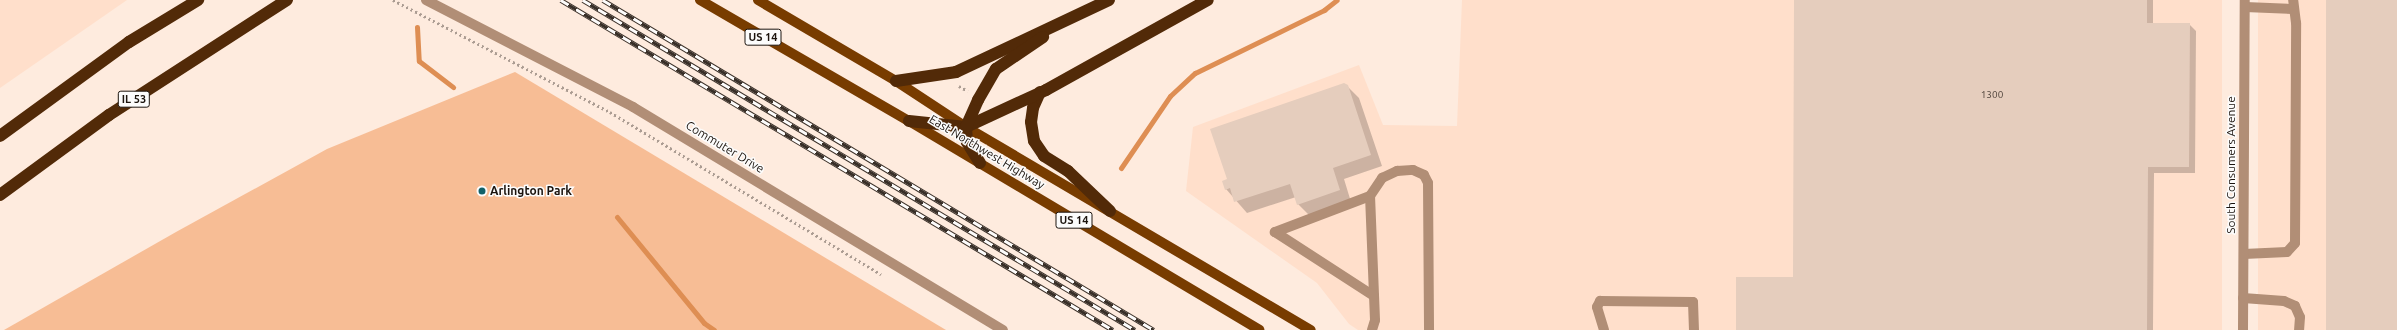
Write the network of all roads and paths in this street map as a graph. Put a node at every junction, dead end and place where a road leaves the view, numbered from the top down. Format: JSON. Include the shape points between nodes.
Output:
{"nodes":[{"id":1,"x":198,"y":0,"type":"edge"},
{"id":2,"x":287,"y":0,"type":"edge"},
{"id":3,"x":393,"y":0,"type":"edge"},
{"id":4,"x":426,"y":0,"type":"edge"},
{"id":5,"x":700,"y":0,"type":"edge"},
{"id":6,"x":758,"y":0,"type":"edge"},
{"id":7,"x":1109,"y":0,"type":"edge"},
{"id":8,"x":1208,"y":0,"type":"edge"},
{"id":9,"x":2245,"y":3,"type":"edge"},
{"id":10,"x":2293,"y":4,"type":"edge"},
{"id":11,"x":1074,"y":17,"type":"junction"},
{"id":12,"x":896,"y":81,"type":"junction"},
{"id":13,"x":958,"y":85,"type":"dead end"},
{"id":14,"x":1040,"y":92,"type":"junction"},
{"id":15,"x":972,"y":94,"type":"dead end"},
{"id":16,"x":909,"y":121,"type":"junction"},
{"id":17,"x":966,"y":127,"type":"junction"},
{"id":18,"x":0,"y":136,"type":"edge"},
{"id":19,"x":980,"y":163,"type":"junction"},
{"id":20,"x":0,"y":195,"type":"edge"},
{"id":21,"x":1370,"y":196,"type":"junction"},
{"id":22,"x":1110,"y":211,"type":"junction"},
{"id":23,"x":2244,"y":254,"type":"junction"},
{"id":24,"x":884,"y":276,"type":"dead end"},
{"id":25,"x":1374,"y":296,"type":"junction"},
{"id":26,"x":2243,"y":298,"type":"junction"},
{"id":27,"x":1003,"y":330,"type":"edge"},
{"id":28,"x":1259,"y":330,"type":"edge"},
{"id":29,"x":1311,"y":330,"type":"edge"},
{"id":30,"x":1372,"y":330,"type":"edge"},
{"id":31,"x":1429,"y":330,"type":"edge"},
{"id":32,"x":1604,"y":330,"type":"edge"},
{"id":33,"x":1694,"y":330,"type":"edge"},
{"id":34,"x":2243,"y":330,"type":"edge"},
{"id":35,"x":2299,"y":330,"type":"edge"}],
"edges":[{"from":1,"to":18,"type":"highway","via":[[129,42]]},
{"from":2,"to":20,"type":"highway","number":"IL 53","via":[[109,115]]},
{"from":3,"to":24,"type":"path","via":[[610,112]]},
{"from":4,"to":27,"type":"street","name":"Commuter Drive","via":[[633,108]]},
{"from":5,"to":16,"type":"main road","name":"East Northwest Highway","number":"US 14"},
{"from":6,"to":12,"type":"main road","name":"East Northwest Highway","number":"US 14"},
{"from":7,"to":11,"type":"highway"},
{"from":8,"to":14,"type":"highway"},
{"from":9,"to":10,"type":"street"},
{"from":9,"to":23,"type":"street","name":"South Consumers Avenue"},
{"from":10,"to":23,"type":"street","via":[[2296,23],[2295,244],[2287,252]]},
{"from":11,"to":12,"type":"highway","via":[[956,72]]},
{"from":11,"to":17,"type":"highway","via":[[996,68]]},
{"from":12,"to":17,"type":"main road","name":"East Northwest Highway","number":"US 14"},
{"from":13,"to":15,"type":"path"},
{"from":14,"to":17,"type":"highway"},
{"from":14,"to":22,"type":"highway","via":[[1033,108],[1031,122],[1034,141],[1044,156],[1068,171]]},
{"from":16,"to":17,"type":"highway"},
{"from":16,"to":19,"type":"main road","name":"East Northwest Highway","number":"US 14"},
{"from":17,"to":19,"type":"highway","via":[[967,142]]},
{"from":17,"to":22,"type":"main road","name":"East Northwest Highway","number":"US 14"},
{"from":19,"to":28,"type":"main road","name":"East Northwest Highway","number":"US 14"},
{"from":21,"to":25,"type":"street"},
{"from":21,"to":25,"type":"street","via":[[1275,232]]},
{"from":21,"to":31,"type":"street","via":[[1382,178],[1397,171],[1413,170],[1424,176],[1428,183]]},
{"from":22,"to":29,"type":"main road","name":"East Northwest Highway","number":"US 14"},
{"from":23,"to":26,"type":"street","name":"South Consumers Avenue"},
{"from":25,"to":30,"type":"street","via":[[1375,320]]},
{"from":26,"to":34,"type":"street","name":"South Consumers Avenue"},
{"from":26,"to":35,"type":"street","via":[[2284,301],[2295,306],[2300,317]]},
{"from":32,"to":33,"type":"street","via":[[1597,307],[1600,301],[1693,302]]}]}
